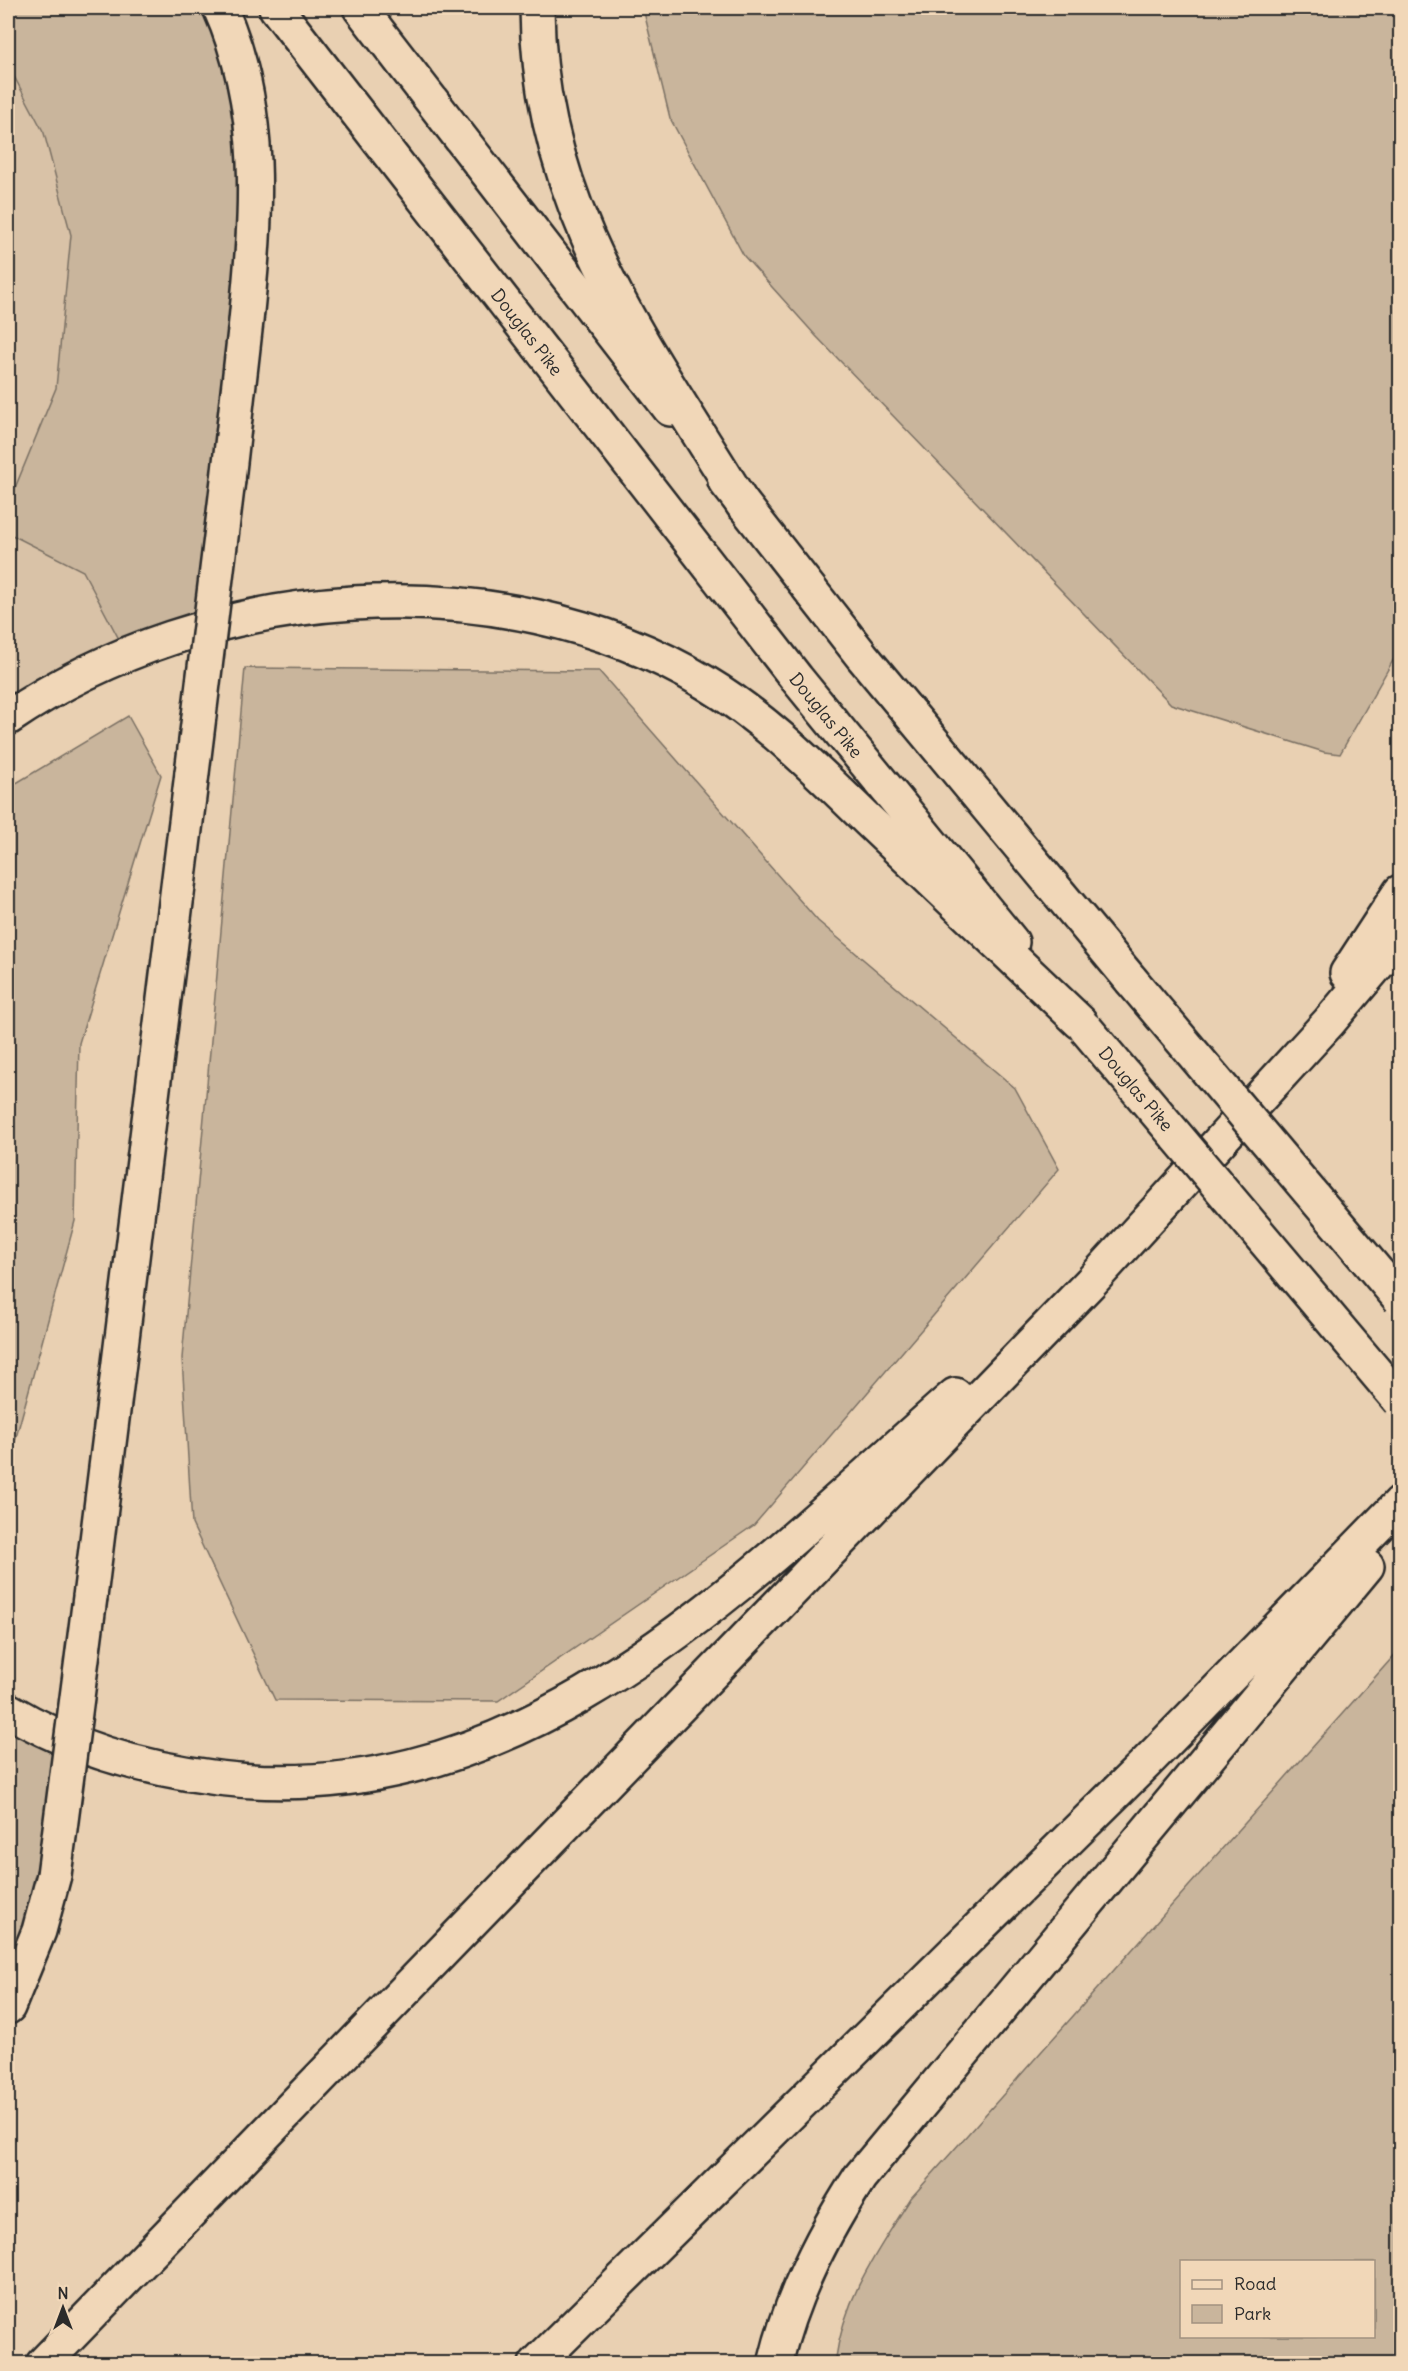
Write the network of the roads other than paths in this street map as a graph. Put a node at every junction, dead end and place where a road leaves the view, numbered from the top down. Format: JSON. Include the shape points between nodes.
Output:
{"nodes":[{"id":1,"x":220,"y":8,"type":"edge"},
{"id":2,"x":276,"y":8,"type":"edge"},
{"id":3,"x":360,"y":8,"type":"edge"},
{"id":4,"x":537,"y":8,"type":"edge"},
{"id":5,"x":743,"y":505,"type":"junction"},
{"id":6,"x":8,"y":718,"type":"edge"},
{"id":7,"x":1401,"y":892,"type":"edge"},
{"id":8,"x":1401,"y":938,"type":"edge"},
{"id":9,"x":1083,"y":1026,"type":"junction"},
{"id":10,"x":1251,"y":1109,"type":"junction"},
{"id":11,"x":1090,"y":1283,"type":"junction"},
{"id":12,"x":1401,"y":1299,"type":"edge"},
{"id":13,"x":1401,"y":1401,"type":"edge"},
{"id":14,"x":1401,"y":1503,"type":"edge"},
{"id":15,"x":1401,"y":1526,"type":"edge"},
{"id":16,"x":8,"y":1710,"type":"edge"},
{"id":17,"x":8,"y":2007,"type":"edge"},
{"id":18,"x":43,"y":2364,"type":"edge"},
{"id":19,"x":536,"y":2364,"type":"edge"},
{"id":20,"x":775,"y":2364,"type":"edge"}],
"edges":[{"from":1,"to":17,"type":"main road","bridge":true,"via":[[247,92],[256,168],[252,255],[228,480],[54,1875],[32,1952]]},
{"from":2,"to":9,"type":"main road","name":"Douglas Pike","via":[[797,678]]},
{"from":3,"to":5,"type":"main road"},
{"from":4,"to":5,"type":"main road","via":[[542,86],[551,135],[582,227],[627,315]]},
{"from":5,"to":12,"type":"main road","bridge":true,"via":[[990,813]]},
{"from":6,"to":9,"type":"main road","via":[[52,691],[130,655],[218,626],[283,612],[348,604],[431,602],[510,610],[582,627],[672,664],[746,710],[827,780]]},
{"from":7,"to":10,"type":"main road"},
{"from":8,"to":10,"type":"main road"},
{"from":9,"to":13,"type":"main road","name":"Douglas Pike","bridge":true},
{"from":10,"to":11,"type":"main road"},
{"from":11,"to":16,"type":"main road","via":[[1050,1311],[766,1561],[684,1628],[605,1683],[504,1735],[424,1762],[368,1774],[315,1780],[241,1780],[194,1775],[104,1754]]},
{"from":11,"to":18,"type":"main road"},
{"from":14,"to":19,"type":"main road","via":[[1138,1770]]},
{"from":15,"to":20,"type":"main road","via":[[860,2177],[811,2261],[792,2306]]}]}
